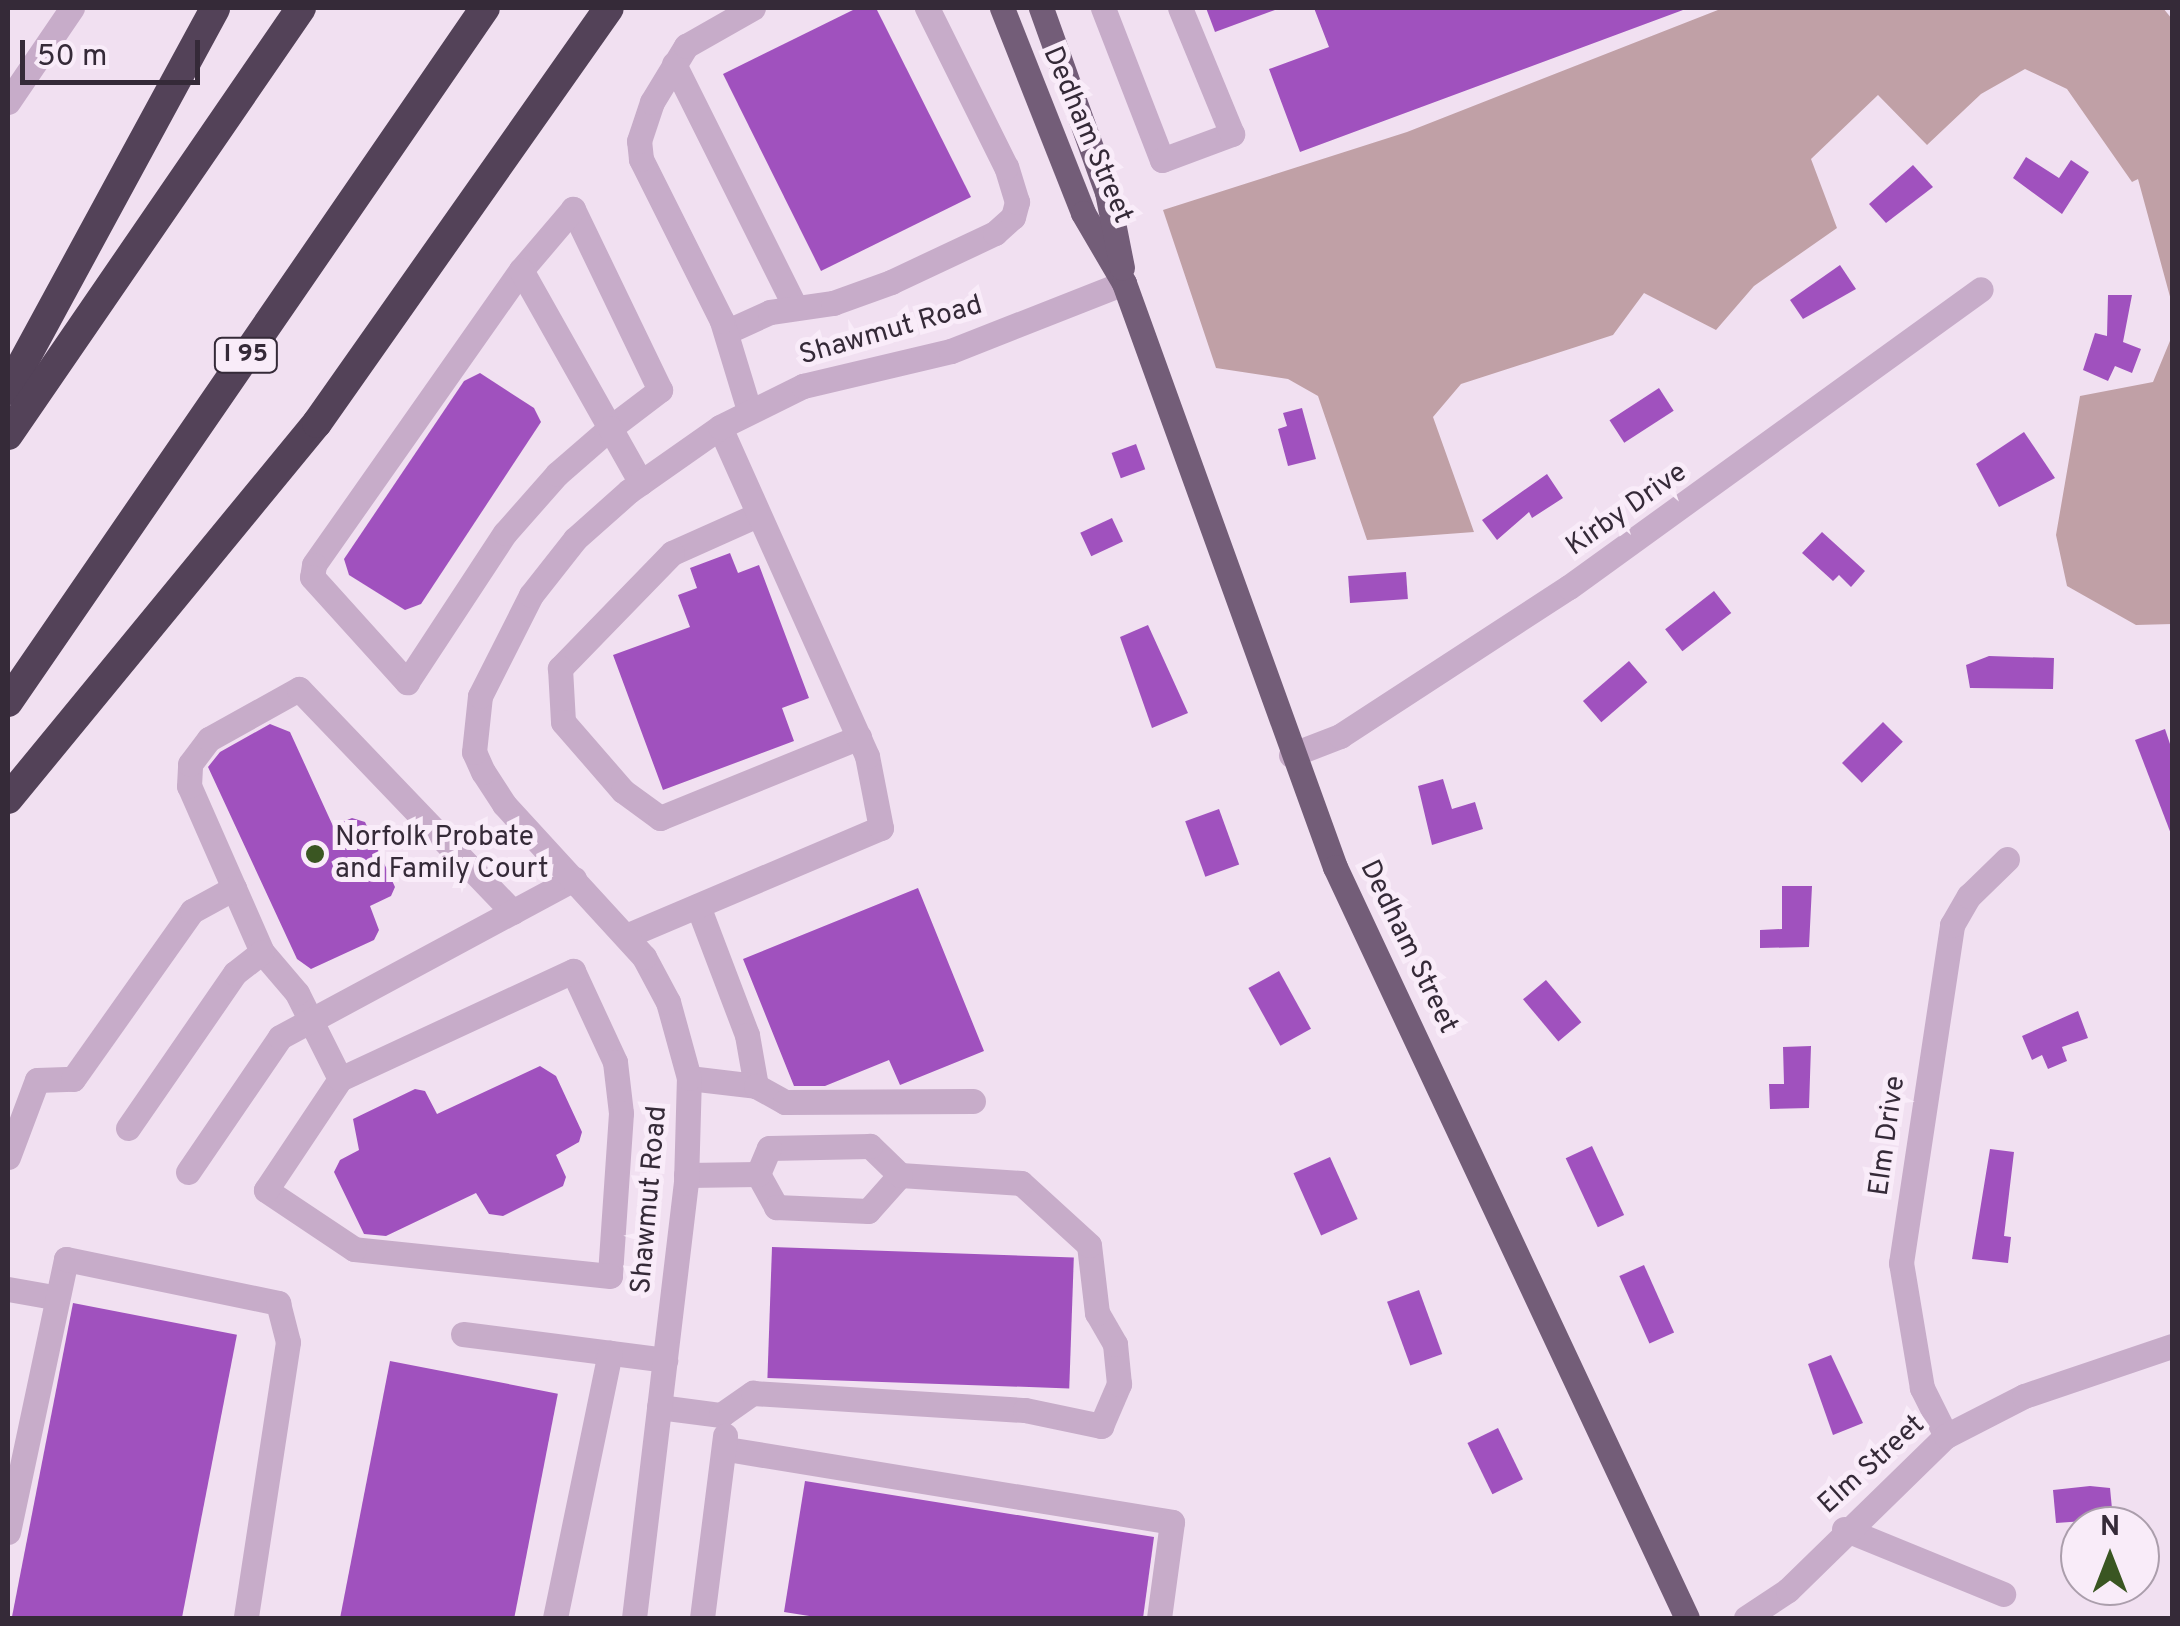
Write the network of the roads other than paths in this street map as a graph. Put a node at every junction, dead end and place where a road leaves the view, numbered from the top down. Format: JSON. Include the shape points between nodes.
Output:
{"nodes":[{"id":1,"x":72,"y":8,"type":"edge"},
{"id":2,"x":215,"y":8,"type":"edge"},
{"id":3,"x":301,"y":8,"type":"edge"},
{"id":4,"x":485,"y":8,"type":"edge"},
{"id":5,"x":609,"y":8,"type":"edge"},
{"id":6,"x":753,"y":8,"type":"edge"},
{"id":7,"x":927,"y":8,"type":"edge"},
{"id":8,"x":1002,"y":8,"type":"edge"},
{"id":9,"x":1041,"y":8,"type":"edge"},
{"id":10,"x":1103,"y":8,"type":"edge"},
{"id":11,"x":1180,"y":8,"type":"edge"},
{"id":12,"x":674,"y":64,"type":"junction"},
{"id":13,"x":8,"y":102,"type":"edge"},
{"id":14,"x":521,"y":270,"type":"junction"},
{"id":15,"x":1124,"y":283,"type":"junction"},
{"id":16,"x":1980,"y":288,"type":"dead end"},
{"id":17,"x":795,"y":307,"type":"junction"},
{"id":18,"x":726,"y":332,"type":"junction"},
{"id":19,"x":8,"y":390,"type":"edge"},
{"id":20,"x":749,"y":410,"type":"junction"},
{"id":21,"x":720,"y":427,"type":"junction"},
{"id":22,"x":610,"y":428,"type":"junction"},
{"id":23,"x":8,"y":435,"type":"edge"},
{"id":24,"x":641,"y":482,"type":"junction"},
{"id":25,"x":757,"y":515,"type":"junction"},
{"id":26,"x":8,"y":702,"type":"edge"},
{"id":27,"x":859,"y":737,"type":"junction"},
{"id":28,"x":1292,"y":754,"type":"junction"},
{"id":29,"x":8,"y":799,"type":"edge"},
{"id":30,"x":2007,"y":859,"type":"dead end"},
{"id":31,"x":574,"y":879,"type":"junction"},
{"id":32,"x":234,"y":888,"type":"junction"},
{"id":33,"x":698,"y":906,"type":"junction"},
{"id":34,"x":513,"y":912,"type":"junction"},
{"id":35,"x":626,"y":936,"type":"junction"},
{"id":36,"x":262,"y":952,"type":"junction"},
{"id":37,"x":314,"y":1021,"type":"junction"},
{"id":38,"x":689,"y":1078,"type":"junction"},
{"id":39,"x":340,"y":1079,"type":"junction"},
{"id":40,"x":756,"y":1086,"type":"junction"},
{"id":41,"x":973,"y":1100,"type":"dead end"},
{"id":42,"x":128,"y":1128,"type":"dead end"},
{"id":43,"x":8,"y":1157,"type":"edge"},
{"id":44,"x":188,"y":1172,"type":"dead end"},
{"id":45,"x":758,"y":1174,"type":"junction"},
{"id":46,"x":686,"y":1176,"type":"junction"},
{"id":47,"x":900,"y":1176,"type":"junction"},
{"id":48,"x":8,"y":1289,"type":"edge"},
{"id":49,"x":53,"y":1297,"type":"junction"},
{"id":50,"x":464,"y":1334,"type":"dead end"},
{"id":51,"x":2172,"y":1346,"type":"edge"},
{"id":52,"x":610,"y":1353,"type":"junction"},
{"id":53,"x":665,"y":1360,"type":"junction"},
{"id":54,"x":660,"y":1407,"type":"junction"},
{"id":55,"x":722,"y":1415,"type":"junction"},
{"id":56,"x":1946,"y":1436,"type":"junction"},
{"id":57,"x":728,"y":1449,"type":"junction"},
{"id":58,"x":1844,"y":1529,"type":"junction"},
{"id":59,"x":8,"y":1532,"type":"edge"},
{"id":60,"x":2003,"y":1594,"type":"dead end"},
{"id":61,"x":246,"y":1618,"type":"edge"},
{"id":62,"x":555,"y":1618,"type":"edge"},
{"id":63,"x":634,"y":1618,"type":"edge"},
{"id":64,"x":702,"y":1618,"type":"edge"},
{"id":65,"x":1159,"y":1618,"type":"edge"},
{"id":66,"x":1687,"y":1618,"type":"edge"},
{"id":67,"x":1746,"y":1618,"type":"edge"}],
"edges":[{"from":1,"to":13,"type":"street"},
{"from":2,"to":19,"type":"highway"},
{"from":3,"to":23,"type":"highway"},
{"from":4,"to":26,"type":"highway","number":"I 95"},
{"from":5,"to":29,"type":"highway","via":[[317,423]]},
{"from":6,"to":12,"type":"street","via":[[693,40]]},
{"from":7,"to":17,"type":"street","via":[[1006,167],[1017,202],[1014,217],[995,233],[892,282],[833,303]]},
{"from":8,"to":15,"type":"main road","name":"Dedham Street","via":[[1084,213]]},
{"from":9,"to":15,"type":"main road","name":"Dedham Street","via":[[1106,192]]},
{"from":10,"to":11,"type":"street","via":[[1162,160],[1232,134]]},
{"from":12,"to":17,"type":"street"},
{"from":12,"to":18,"type":"street","via":[[642,128],[641,159]]},
{"from":14,"to":22,"type":"street"},
{"from":14,"to":22,"type":"street","via":[[573,209],[660,390]]},
{"from":14,"to":22,"type":"street","via":[[314,564],[312,577],[407,682],[506,533]]},
{"from":15,"to":20,"type":"street","name":"Shawmut Road","via":[[951,350],[834,375]]},
{"from":15,"to":28,"type":"main road","name":"Dedham Street"},
{"from":16,"to":28,"type":"street","name":"Kirby Drive","via":[[1569,587],[1340,736]]},
{"from":17,"to":18,"type":"street"},
{"from":18,"to":20,"type":"street"},
{"from":20,"to":21,"type":"street","name":"Shawmut Road"},
{"from":21,"to":24,"type":"street","name":"Shawmut Road"},
{"from":21,"to":25,"type":"street"},
{"from":22,"to":24,"type":"street"},
{"from":24,"to":31,"type":"street","name":"Shawmut Road","via":[[576,539],[530,595],[474,716],[474,752],[483,772]]},
{"from":25,"to":27,"type":"street"},
{"from":25,"to":27,"type":"street","via":[[672,553],[560,668],[564,722],[623,791],[660,818]]},
{"from":27,"to":33,"type":"street","via":[[881,828]]},
{"from":28,"to":66,"type":"main road","name":"Dedham Street","via":[[1340,879]]},
{"from":30,"to":56,"type":"street","name":"Elm Drive","via":[[1952,925],[1901,1263],[1922,1388]]},
{"from":31,"to":34,"type":"street"},
{"from":31,"to":35,"type":"street","name":"Shawmut Road"},
{"from":32,"to":34,"type":"street","via":[[189,786],[190,764],[209,739],[299,689]]},
{"from":32,"to":36,"type":"street"},
{"from":32,"to":43,"type":"street","via":[[192,911],[73,1079],[38,1080]]},
{"from":33,"to":35,"type":"street"},
{"from":33,"to":40,"type":"street","via":[[736,1002]]},
{"from":34,"to":37,"type":"street"},
{"from":35,"to":38,"type":"street","name":"Shawmut Road","via":[[668,1002]]},
{"from":36,"to":37,"type":"street"},
{"from":36,"to":42,"type":"street","via":[[236,972]]},
{"from":37,"to":39,"type":"street"},
{"from":37,"to":44,"type":"street","via":[[280,1036]]},
{"from":38,"to":40,"type":"street"},
{"from":38,"to":46,"type":"street","name":"Shawmut Road"},
{"from":39,"to":39,"type":"street","via":[[573,971],[615,1062],[621,1112],[610,1276],[354,1250],[266,1190]]},
{"from":40,"to":41,"type":"street","via":[[786,1102]]},
{"from":45,"to":46,"type":"street"},
{"from":45,"to":47,"type":"street","via":[[769,1148],[870,1146]]},
{"from":45,"to":47,"type":"street","via":[[776,1207],[868,1211]]},
{"from":46,"to":53,"type":"street","name":"Shawmut Road"},
{"from":47,"to":55,"type":"street","via":[[1021,1183],[1089,1246],[1097,1313],[1118,1354],[1117,1400],[1102,1426],[1026,1410],[752,1393]]},
{"from":48,"to":49,"type":"street"},
{"from":49,"to":59,"type":"street"},
{"from":49,"to":61,"type":"street","via":[[66,1259],[278,1303],[288,1342]]},
{"from":50,"to":52,"type":"street"},
{"from":51,"to":56,"type":"street","name":"Elm Street","via":[[2024,1396]]},
{"from":52,"to":53,"type":"street"},
{"from":52,"to":62,"type":"street"},
{"from":53,"to":54,"type":"street","name":"Shawmut Road"},
{"from":54,"to":55,"type":"street"},
{"from":54,"to":63,"type":"street","name":"Shawmut Road"},
{"from":55,"to":57,"type":"street"},
{"from":56,"to":58,"type":"street","name":"Elm Street"},
{"from":57,"to":64,"type":"street"},
{"from":57,"to":65,"type":"street","via":[[1172,1522]]},
{"from":58,"to":60,"type":"street"},
{"from":58,"to":67,"type":"street","name":"Elm Street","via":[[1788,1590]]}]}
